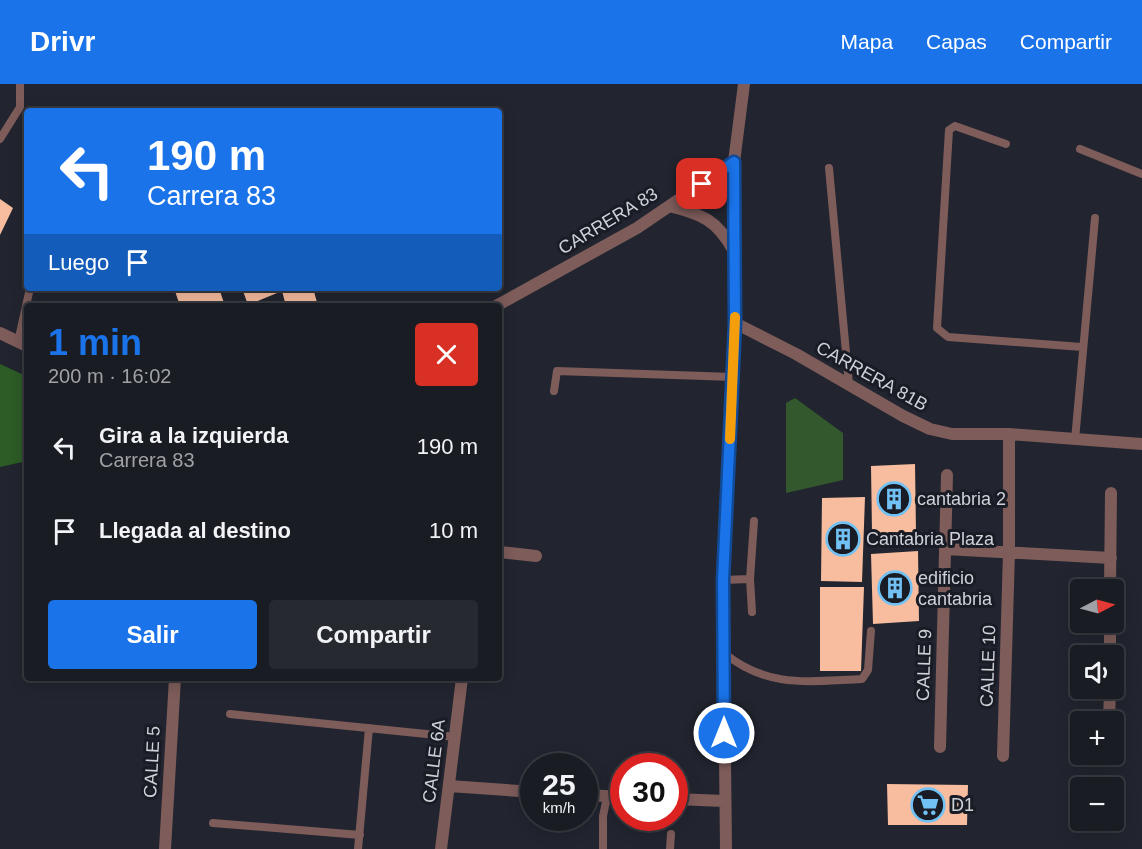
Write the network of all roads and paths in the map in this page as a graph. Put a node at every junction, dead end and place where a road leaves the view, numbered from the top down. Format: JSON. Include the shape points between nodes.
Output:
{"nodes":[{"id":1,"x":20,"y":84,"type":"edge"},
{"id":2,"x":744,"y":84,"type":"edge"},
{"id":3,"x":0,"y":139,"type":"edge"},
{"id":4,"x":1006,"y":144,"type":"dead end"},
{"id":5,"x":1080,"y":149,"type":"dead end"},
{"id":6,"x":734,"y":162,"type":"junction"},
{"id":7,"x":829,"y":168,"type":"dead end"},
{"id":8,"x":1142,"y":174,"type":"edge"},
{"id":9,"x":669,"y":206,"type":"junction"},
{"id":10,"x":1095,"y":218,"type":"dead end"},
{"id":11,"x":735,"y":251,"type":"junction"},
{"id":12,"x":501,"y":303,"type":"edge"},
{"id":13,"x":735,"y":323,"type":"junction"},
{"id":14,"x":0,"y":333,"type":"edge"},
{"id":15,"x":22,"y":344,"type":"edge"},
{"id":16,"x":1082,"y":347,"type":"junction"},
{"id":17,"x":733,"y":377,"type":"junction"},
{"id":18,"x":849,"y":385,"type":"junction"},
{"id":19,"x":554,"y":392,"type":"dead end"},
{"id":20,"x":1009,"y":434,"type":"junction"},
{"id":21,"x":1075,"y":440,"type":"junction"},
{"id":22,"x":1142,"y":444,"type":"edge"},
{"id":23,"x":947,"y":475,"type":"dead end"},
{"id":24,"x":1111,"y":493,"type":"dead end"},
{"id":25,"x":754,"y":521,"type":"dead end"},
{"id":26,"x":945,"y":549,"type":"junction"},
{"id":27,"x":502,"y":552,"type":"edge"},
{"id":28,"x":1009,"y":552,"type":"junction"},
{"id":29,"x":536,"y":556,"type":"dead end"},
{"id":30,"x":1111,"y":558,"type":"junction"},
{"id":31,"x":750,"y":579,"type":"junction"},
{"id":32,"x":1110,"y":579,"type":"edge"},
{"id":33,"x":723,"y":580,"type":"junction"},
{"id":34,"x":752,"y":612,"type":"dead end"},
{"id":35,"x":871,"y":631,"type":"dead end"},
{"id":36,"x":724,"y":653,"type":"junction"},
{"id":37,"x":175,"y":681,"type":"edge"},
{"id":38,"x":462,"y":681,"type":"edge"},
{"id":39,"x":230,"y":714,"type":"dead end"},
{"id":40,"x":369,"y":728,"type":"junction"},
{"id":41,"x":456,"y":737,"type":"junction"},
{"id":42,"x":940,"y":747,"type":"dead end"},
{"id":43,"x":1003,"y":756,"type":"dead end"},
{"id":44,"x":449,"y":786,"type":"junction"},
{"id":45,"x":520,"y":791,"type":"edge"},
{"id":46,"x":598,"y":796,"type":"edge"},
{"id":47,"x":608,"y":797,"type":"joint"},
{"id":48,"x":688,"y":800,"type":"edge"},
{"id":49,"x":724,"y":801,"type":"junction"},
{"id":50,"x":213,"y":823,"type":"dead end"},
{"id":51,"x":670,"y":834,"type":"dead end"},
{"id":52,"x":360,"y":835,"type":"junction"},
{"id":53,"x":165,"y":849,"type":"edge"},
{"id":54,"x":358,"y":849,"type":"edge"},
{"id":55,"x":441,"y":849,"type":"edge"},
{"id":56,"x":603,"y":849,"type":"edge"},
{"id":57,"x":670,"y":849,"type":"edge"},
{"id":58,"x":726,"y":849,"type":"edge"}],
"edges":[{"from":1,"to":3,"type":"lane","via":[[20,107]]},
{"from":2,"to":6,"type":"street"},
{"from":4,"to":16,"type":"lane","via":[[955,126],[949,130],[937,328],[948,337]]},
{"from":5,"to":8,"type":"lane"},
{"from":6,"to":9,"type":"street","name":"CARRERA 83"},
{"from":6,"to":11,"type":"street"},
{"from":7,"to":18,"type":"lane"},
{"from":9,"to":11,"type":"street","via":[[710,219]]},
{"from":9,"to":12,"type":"street","name":"CARRERA 83","via":[[637,228]]},
{"from":10,"to":16,"type":"lane"},
{"from":11,"to":13,"type":"street"},
{"from":13,"to":17,"type":"street"},
{"from":13,"to":18,"type":"street","name":"CARRERA 81B"},
{"from":14,"to":15,"type":"street"},
{"from":16,"to":21,"type":"lane"},
{"from":17,"to":19,"type":"lane","via":[[557,371]]},
{"from":17,"to":33,"type":"street"},
{"from":18,"to":20,"type":"street","name":"CARRERA 81B","via":[[930,429],[952,434]]},
{"from":20,"to":21,"type":"street","name":"CARRERA 81B"},
{"from":20,"to":28,"type":"street","name":"CALLE 10"},
{"from":21,"to":22,"type":"street","name":"CARRERA 81B"},
{"from":23,"to":26,"type":"street","name":"CALLE 9"},
{"from":24,"to":30,"type":"street"},
{"from":25,"to":31,"type":"lane"},
{"from":26,"to":28,"type":"street"},
{"from":26,"to":42,"type":"street","name":"CALLE 9"},
{"from":27,"to":29,"type":"street"},
{"from":28,"to":30,"type":"street"},
{"from":28,"to":43,"type":"street","name":"CALLE 10"},
{"from":30,"to":32,"type":"street"},
{"from":31,"to":33,"type":"lane"},
{"from":31,"to":34,"type":"lane"},
{"from":33,"to":36,"type":"street"},
{"from":35,"to":36,"type":"lane","via":[[868,670],[862,679],[784,681],[738,665]]},
{"from":36,"to":49,"type":"street"},
{"from":37,"to":53,"type":"street","name":"CALLE 5"},
{"from":38,"to":41,"type":"street","name":"CALLE 6A"},
{"from":39,"to":40,"type":"lane"},
{"from":40,"to":41,"type":"lane"},
{"from":40,"to":52,"type":"lane"},
{"from":41,"to":44,"type":"street","name":"CALLE 6A"},
{"from":44,"to":45,"type":"street"},
{"from":44,"to":55,"type":"street","name":"CALLE 6A"},
{"from":46,"to":47,"type":"street"},
{"from":47,"to":56,"type":"lane","via":[[603,816]]},
{"from":48,"to":49,"type":"street"},
{"from":49,"to":58,"type":"street"},
{"from":50,"to":52,"type":"lane"},
{"from":51,"to":57,"type":"lane"},
{"from":52,"to":54,"type":"lane"}]}
